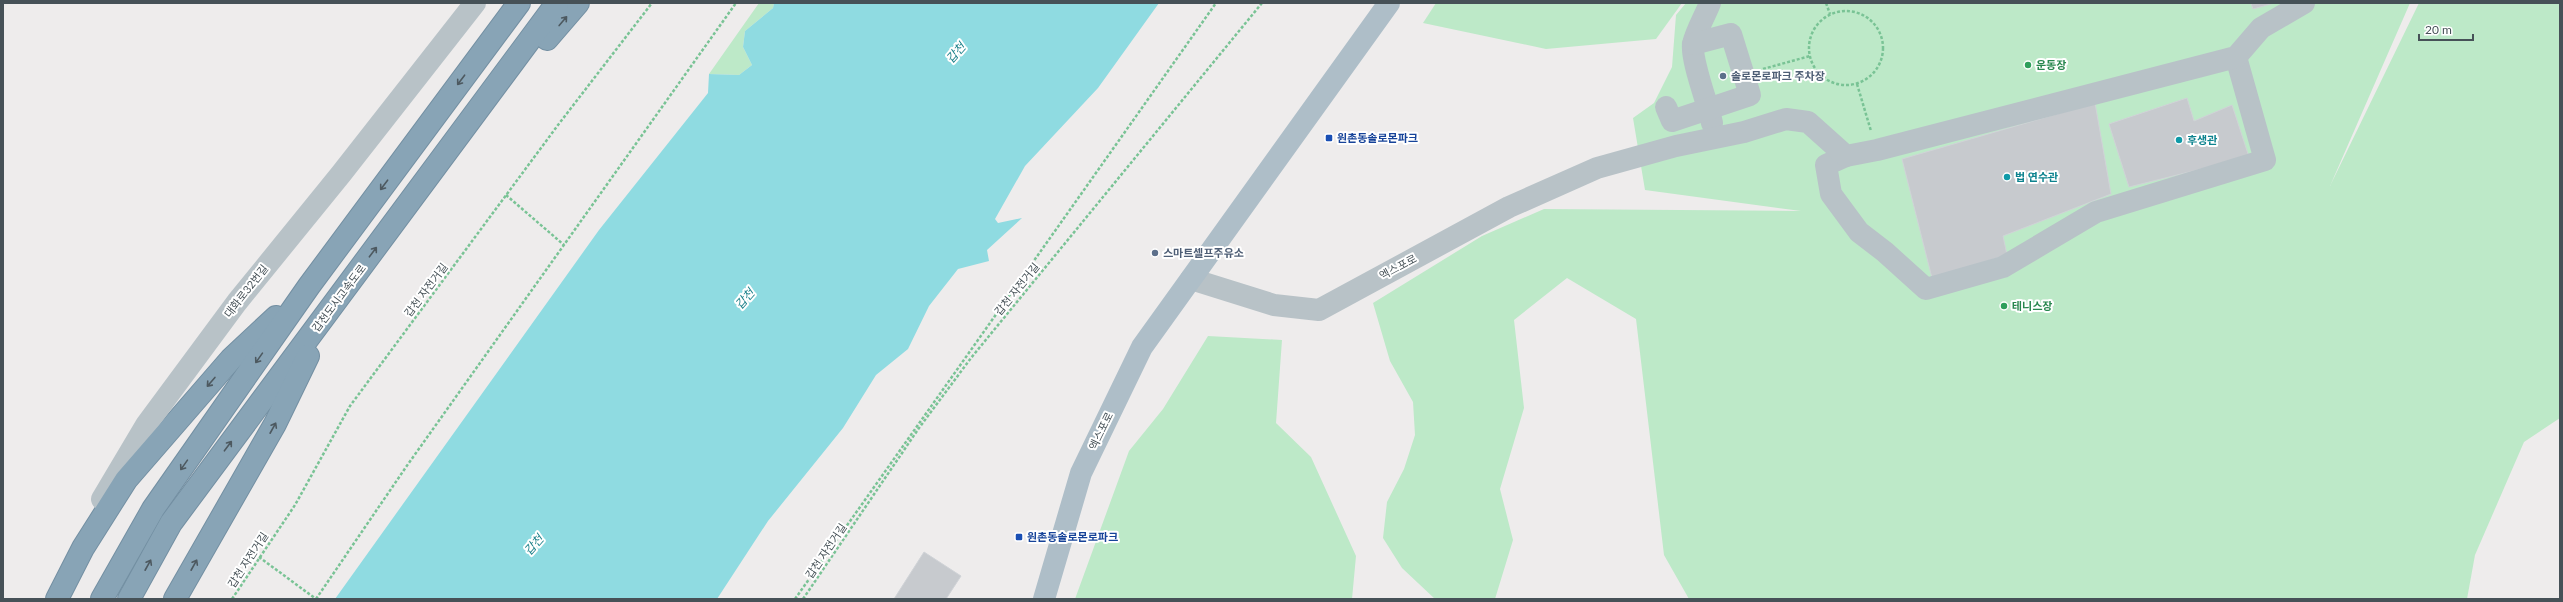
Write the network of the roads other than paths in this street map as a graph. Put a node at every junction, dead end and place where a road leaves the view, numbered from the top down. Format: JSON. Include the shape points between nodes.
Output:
{"nodes":[{"id":1,"x":475,"y":3,"type":"edge"},
{"id":2,"x":510,"y":3,"type":"edge"},
{"id":3,"x":519,"y":3,"type":"edge"},
{"id":4,"x":557,"y":3,"type":"edge"},
{"id":5,"x":578,"y":3,"type":"edge"},
{"id":6,"x":1389,"y":3,"type":"edge"},
{"id":7,"x":1710,"y":3,"type":"edge"},
{"id":8,"x":2304,"y":3,"type":"edge"},
{"id":9,"x":1693,"y":44,"type":"junction"},
{"id":10,"x":485,"y":49,"type":"junction"},
{"id":11,"x":2236,"y":57,"type":"junction"},
{"id":12,"x":1666,"y":107,"type":"dead end"},
{"id":13,"x":1709,"y":108,"type":"junction"},
{"id":14,"x":1716,"y":138,"type":"junction"},
{"id":15,"x":1846,"y":156,"type":"junction"},
{"id":16,"x":429,"y":179,"type":"junction"},
{"id":17,"x":1191,"y":279,"type":"junction"},
{"id":18,"x":309,"y":286,"type":"junction"},
{"id":19,"x":330,"y":310,"type":"junction"},
{"id":20,"x":46,"y":599,"type":"edge"},
{"id":21,"x":57,"y":599,"type":"edge"},
{"id":22,"x":102,"y":599,"type":"edge"},
{"id":23,"x":129,"y":599,"type":"edge"},
{"id":24,"x":175,"y":599,"type":"edge"},
{"id":25,"x":1044,"y":599,"type":"edge"}],
"edges":[{"from":1,"to":20,"type":"street","name":"대화로32번길","via":[[237,302],[146,425]]},
{"from":2,"to":10,"type":"highway"},
{"from":3,"to":10,"type":"highway"},
{"from":4,"to":16,"type":"highway","name":"갑천도시고속도로"},
{"from":16,"to":5,"type":"highway","one_way":true},
{"from":6,"to":17,"type":"main road","name":"엑스포로"},
{"from":7,"to":9,"type":"street"},
{"from":8,"to":11,"type":"street","via":[[2261,28]]},
{"from":9,"to":13,"type":"street","via":[[1696,71]]},
{"from":9,"to":13,"type":"street","via":[[1731,34],[1750,95]]},
{"from":10,"to":18,"type":"highway","one_way":true},
{"from":11,"to":15,"type":"street"},
{"from":11,"to":15,"type":"street","via":[[2265,160],[2096,212],[2003,267],[1926,289],[1859,232],[1831,194],[1826,165]]},
{"from":12,"to":13,"type":"street","via":[[1672,121]]},
{"from":13,"to":14,"type":"street"},
{"from":14,"to":15,"type":"street","name":"엑스포로","via":[[1786,118],[1808,122]]},
{"from":14,"to":17,"type":"street","name":"엑스포로","via":[[1676,146],[1597,168],[1509,207],[1320,310],[1274,305]]},
{"from":19,"to":16,"type":"highway","name":"갑천도시고속도로","one_way":true},
{"from":17,"to":25,"type":"main road","name":"엑스포로","via":[[1142,347],[1081,473]]},
{"from":18,"to":21,"type":"highway","one_way":true,"via":[[232,359],[126,480],[83,548]]},
{"from":18,"to":22,"type":"highway","one_way":true,"via":[[153,509]]},
{"from":23,"to":19,"type":"highway","name":"갑천도시고속도로","one_way":true,"via":[[171,523]]},
{"from":24,"to":19,"type":"highway","one_way":true,"via":[[275,424]]}]}
